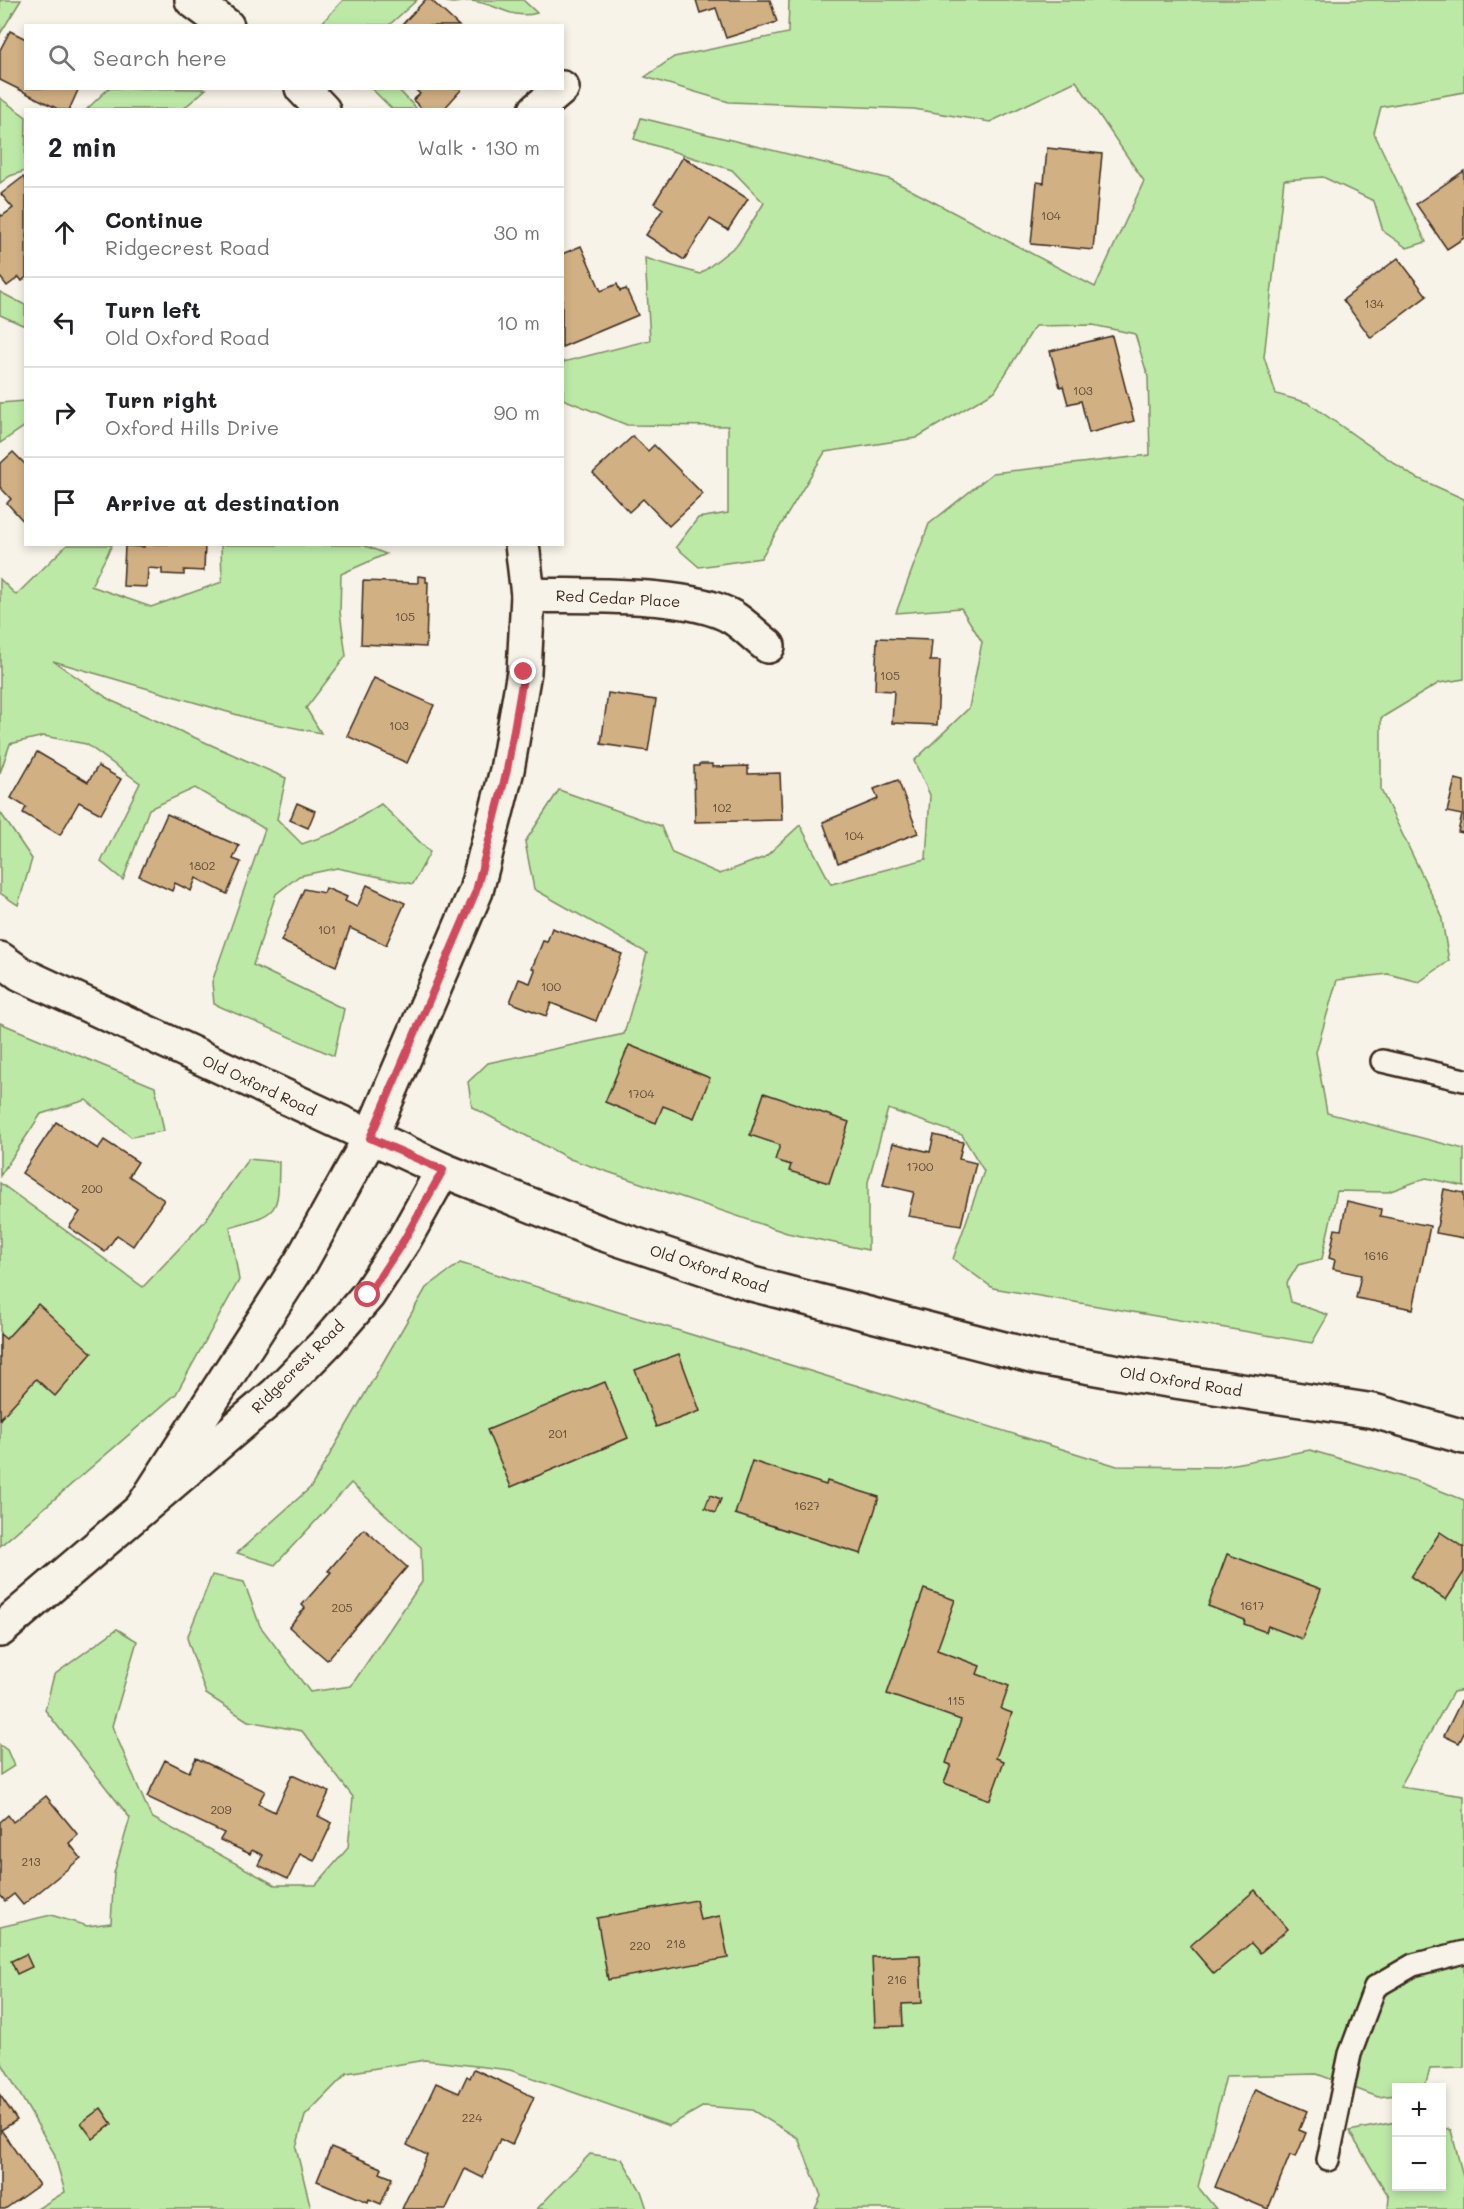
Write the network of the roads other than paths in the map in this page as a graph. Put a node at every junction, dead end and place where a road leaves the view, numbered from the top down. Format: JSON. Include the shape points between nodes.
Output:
{"nodes":[{"id":1,"x":192,"y":0,"type":"edge"},
{"id":2,"x":224,"y":24,"type":"edge"},
{"id":3,"x":304,"y":90,"type":"edge"},
{"id":4,"x":561,"y":90,"type":"edge"},
{"id":5,"x":321,"y":108,"type":"edge"},
{"id":6,"x":538,"y":108,"type":"edge"},
{"id":7,"x":522,"y":546,"type":"edge"},
{"id":8,"x":528,"y":595,"type":"junction"},
{"id":9,"x":768,"y":646,"type":"dead end"},
{"id":10,"x":0,"y":959,"type":"edge"},
{"id":11,"x":1382,"y":1061,"type":"dead end"},
{"id":12,"x":1464,"y":1080,"type":"edge"},
{"id":13,"x":370,"y":1138,"type":"junction"},
{"id":14,"x":443,"y":1170,"type":"junction"},
{"id":15,"x":1464,"y":1437,"type":"edge"},
{"id":16,"x":142,"y":1508,"type":"junction"},
{"id":17,"x":0,"y":1630,"type":"edge"},
{"id":18,"x":1464,"y":1952,"type":"edge"},
{"id":19,"x":1328,"y":2160,"type":"dead end"}],
"edges":[{"from":1,"to":2,"type":"street"},
{"from":3,"to":5,"type":"street"},
{"from":4,"to":6,"type":"street"},
{"from":7,"to":8,"type":"street","name":"Ridgecrest Road"},
{"from":8,"to":9,"type":"street","name":"Red Cedar Place","via":[[679,600],[708,606],[733,618]]},
{"from":8,"to":13,"type":"street","name":"Ridgecrest Road","via":[[524,672],[507,770],[476,891]]},
{"from":10,"to":13,"type":"street","name":"Old Oxford Road","via":[[21,974]]},
{"from":11,"to":12,"type":"lane"},
{"from":13,"to":14,"type":"street","name":"Old Oxford Road"},
{"from":13,"to":16,"type":"street","name":"Ridgecrest Road","via":[[301,1262]]},
{"from":14,"to":15,"type":"street","name":"Old Oxford Road","via":[[612,1237],[752,1284],[861,1313],[1035,1357],[1374,1411]]},
{"from":14,"to":16,"type":"street","name":"Ridgecrest Road","via":[[368,1295],[329,1340],[276,1394]]},
{"from":16,"to":17,"type":"street","name":"Ridgecrest Road"},
{"from":18,"to":19,"type":"lane","via":[[1413,1965],[1375,1987],[1350,2054]]}]}
